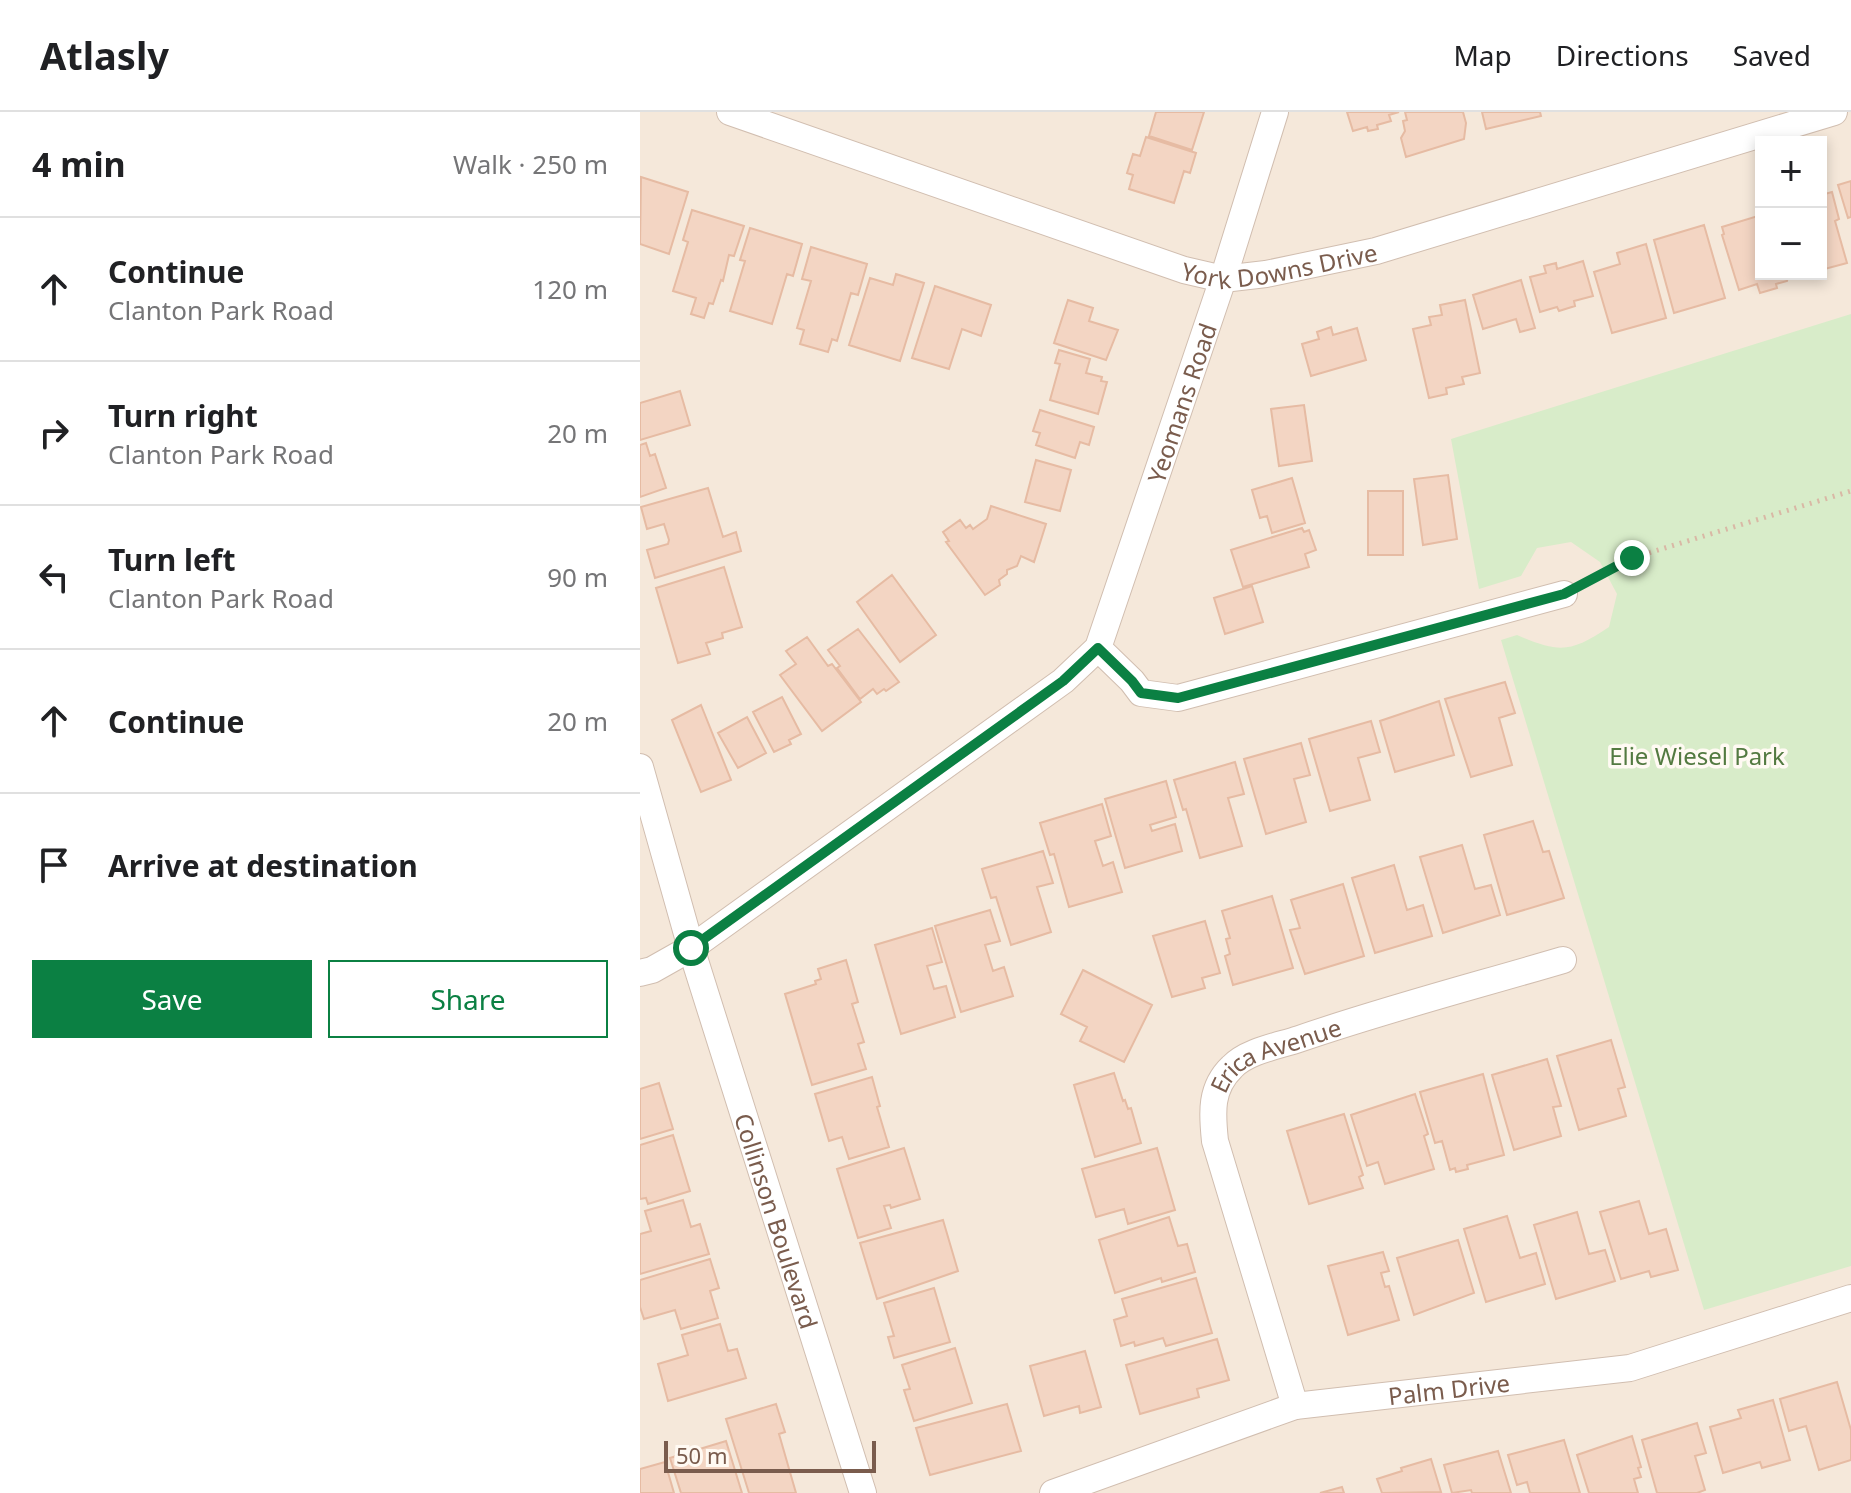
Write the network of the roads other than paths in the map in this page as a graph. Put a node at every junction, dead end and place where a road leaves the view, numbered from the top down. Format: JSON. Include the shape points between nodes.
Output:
{"nodes":[{"id":1,"x":730,"y":112,"type":"edge"},
{"id":2,"x":1275,"y":112,"type":"edge"},
{"id":3,"x":1834,"y":112,"type":"edge"},
{"id":4,"x":1223,"y":279,"type":"junction"},
{"id":5,"x":1564,"y":594,"type":"road end"},
{"id":6,"x":1098,"y":648,"type":"junction"},
{"id":7,"x":640,"y":767,"type":"edge"},
{"id":8,"x":691,"y":948,"type":"junction"},
{"id":9,"x":1563,"y":960,"type":"dead end"},
{"id":10,"x":640,"y":973,"type":"edge"},
{"id":11,"x":1851,"y":1298,"type":"edge"},
{"id":12,"x":1295,"y":1406,"type":"junction"},
{"id":13,"x":863,"y":1493,"type":"edge"},
{"id":14,"x":1053,"y":1493,"type":"edge"}],
"edges":[{"from":1,"to":4,"type":"street","name":"York Downs Drive"},
{"from":2,"to":4,"type":"street","name":"Yeomans Road"},
{"from":3,"to":4,"type":"street","name":"York Downs Drive","via":[[1376,251]]},
{"from":4,"to":6,"type":"street","name":"Yeomans Road"},
{"from":5,"to":6,"type":"street","via":[[1178,698],[1141,693]]},
{"from":6,"to":8,"type":"street","via":[[1063,681]]},
{"from":7,"to":8,"type":"street","name":"Collinson Boulevard"},
{"from":8,"to":10,"type":"street"},
{"from":8,"to":13,"type":"street","name":"Collinson Boulevard"},
{"from":9,"to":12,"type":"street","name":"Erica Avenue","via":[[1259,1052],[1233,1065],[1220,1081],[1211,1107],[1215,1141]]},
{"from":11,"to":12,"type":"street","name":"Palm Drive","via":[[1630,1368]]},
{"from":12,"to":14,"type":"street","name":"Palm Drive"}]}
